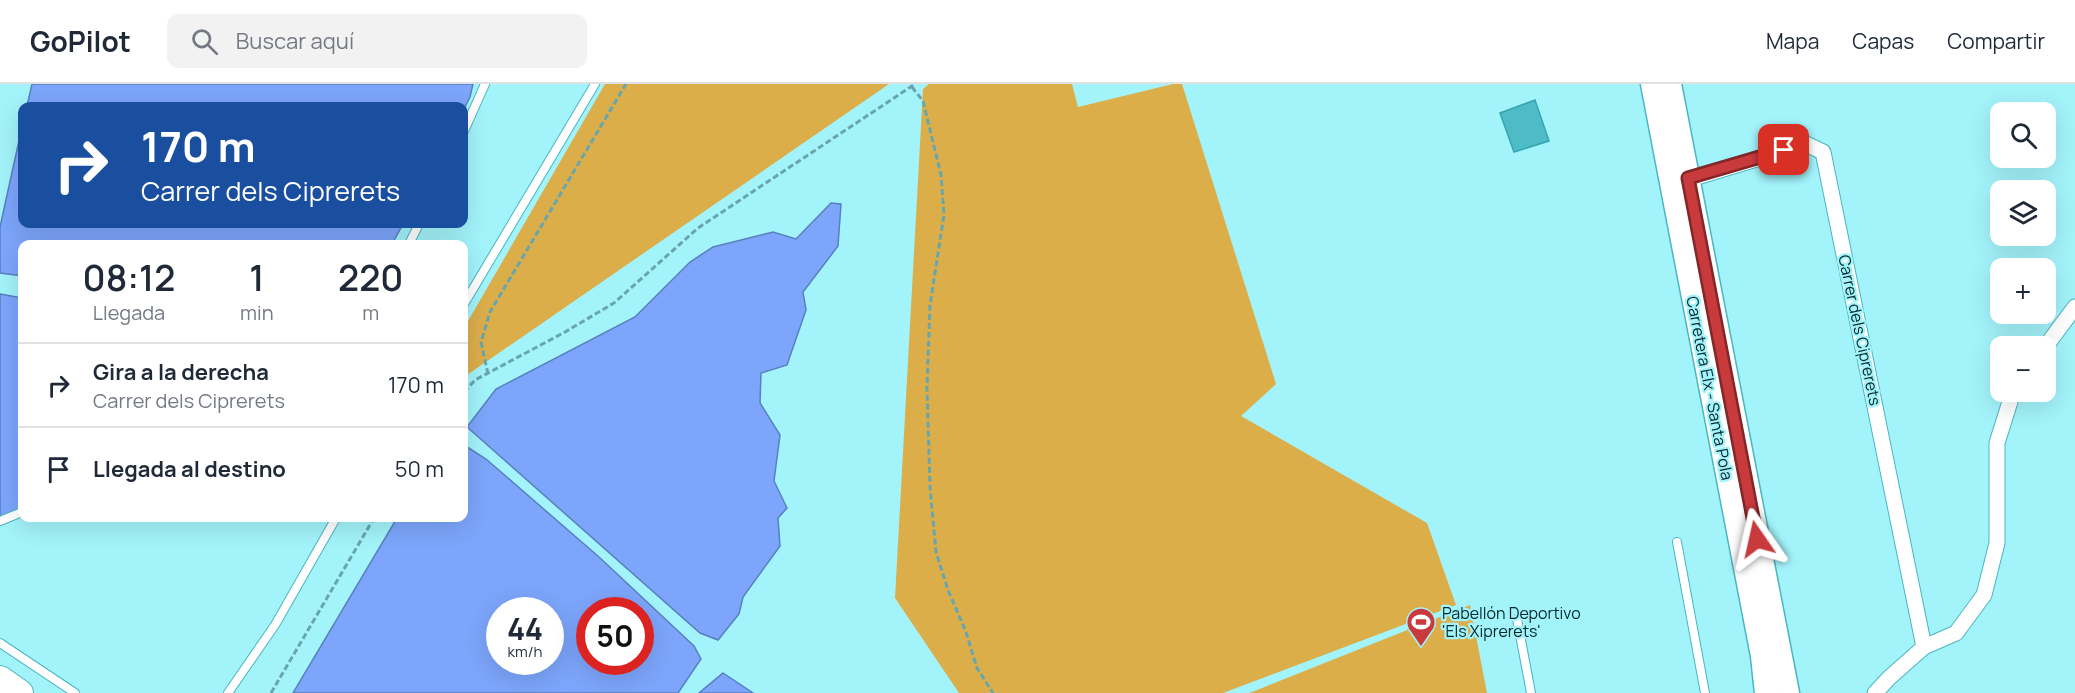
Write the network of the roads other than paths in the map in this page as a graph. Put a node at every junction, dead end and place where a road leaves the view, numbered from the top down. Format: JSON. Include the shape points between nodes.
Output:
{"nodes":[{"id":1,"x":485,"y":84,"type":"edge"},
{"id":2,"x":595,"y":84,"type":"edge"},
{"id":3,"x":1652,"y":84,"type":"edge"},
{"id":4,"x":1670,"y":84,"type":"edge"},
{"id":5,"x":468,"y":122,"type":"edge"},
{"id":6,"x":1688,"y":178,"type":"junction"},
{"id":7,"x":468,"y":296,"type":"edge"},
{"id":8,"x":2075,"y":307,"type":"edge"},
{"id":9,"x":2053,"y":336,"type":"edge"},
{"id":10,"x":2010,"y":402,"type":"edge"},
{"id":11,"x":18,"y":514,"type":"edge"},
{"id":12,"x":0,"y":521,"type":"edge"},
{"id":13,"x":334,"y":522,"type":"edge"},
{"id":14,"x":1677,"y":542,"type":"dead end"},
{"id":15,"x":1517,"y":619,"type":"dead end"},
{"id":16,"x":0,"y":643,"type":"edge"},
{"id":17,"x":1924,"y":647,"type":"junction"},
{"id":18,"x":0,"y":679,"type":"edge"},
{"id":19,"x":20,"y":693,"type":"edge"},
{"id":20,"x":75,"y":693,"type":"edge"},
{"id":21,"x":228,"y":693,"type":"edge"},
{"id":22,"x":1532,"y":693,"type":"edge"},
{"id":23,"x":1705,"y":693,"type":"edge"},
{"id":24,"x":1766,"y":693,"type":"edge"},
{"id":25,"x":1788,"y":693,"type":"edge"},
{"id":26,"x":1875,"y":693,"type":"edge"}],
"edges":[{"from":1,"to":5,"type":"lane"},
{"from":2,"to":7,"type":"lane"},
{"from":3,"to":24,"type":"main road","name":"Carretera Elx - Santa Pola"},
{"from":4,"to":6,"type":"main road","name":"Carretera Elx - Santa Pola"},
{"from":6,"to":17,"type":"street","name":"Carrer dels Ciprerets","via":[[1806,144],[1823,152]]},
{"from":6,"to":25,"type":"main road","name":"Carretera Elx - Santa Pola"},
{"from":8,"to":9,"type":"street"},
{"from":10,"to":17,"type":"street","via":[[1997,443],[1997,543],[1984,595],[1956,633]]},
{"from":11,"to":12,"type":"lane"},
{"from":13,"to":21,"type":"lane","via":[[275,625]]},
{"from":14,"to":23,"type":"lane"},
{"from":15,"to":22,"type":"lane"},
{"from":16,"to":20,"type":"lane"},
{"from":17,"to":26,"type":"street"},
{"from":18,"to":19,"type":"highway"}]}
